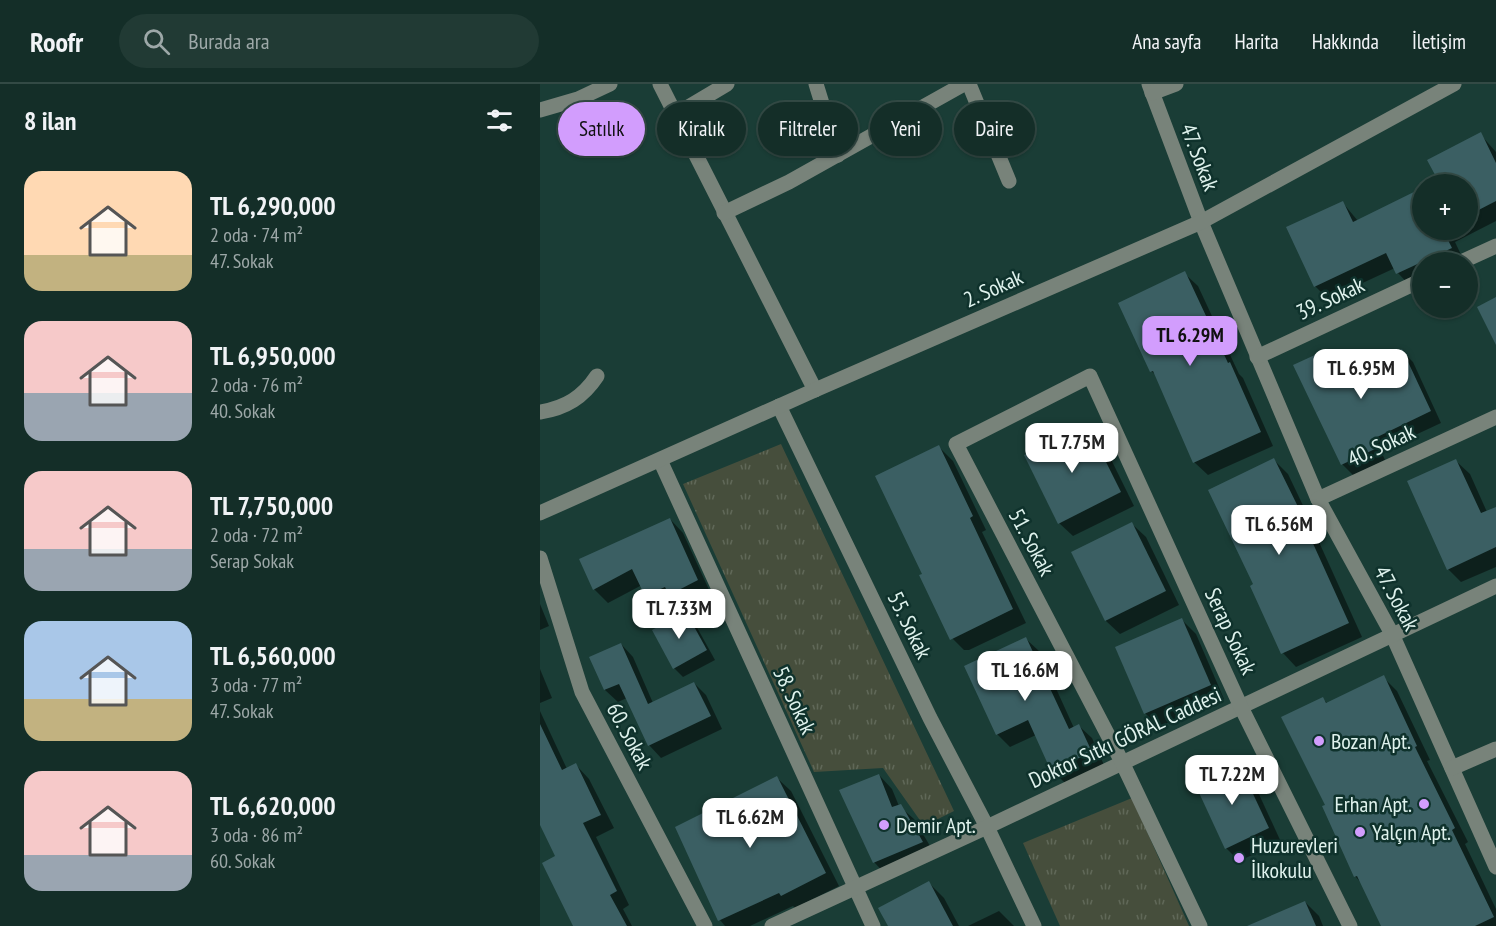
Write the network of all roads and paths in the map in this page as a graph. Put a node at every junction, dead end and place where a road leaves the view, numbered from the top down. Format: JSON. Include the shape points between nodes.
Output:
{"nodes":[{"id":1,"x":610,"y":84,"type":"edge"},
{"id":2,"x":660,"y":84,"type":"edge"},
{"id":3,"x":727,"y":84,"type":"edge"},
{"id":4,"x":816,"y":84,"type":"edge"},
{"id":5,"x":964,"y":84,"type":"edge"},
{"id":6,"x":969,"y":84,"type":"edge"},
{"id":7,"x":1176,"y":84,"type":"edge"},
{"id":8,"x":1454,"y":84,"type":"edge"},
{"id":9,"x":1150,"y":89,"type":"edge"},
{"id":10,"x":669,"y":102,"type":"edge"},
{"id":11,"x":697,"y":102,"type":"edge"},
{"id":12,"x":822,"y":102,"type":"edge"},
{"id":13,"x":540,"y":110,"type":"edge"},
{"id":14,"x":858,"y":144,"type":"edge"},
{"id":15,"x":696,"y":156,"type":"edge"},
{"id":16,"x":836,"y":156,"type":"edge"},
{"id":17,"x":1009,"y":181,"type":"dead end"},
{"id":18,"x":724,"y":213,"type":"junction"},
{"id":19,"x":1201,"y":222,"type":"junction"},
{"id":20,"x":1496,"y":246,"type":"edge"},
{"id":21,"x":1478,"y":254,"type":"edge"},
{"id":22,"x":1412,"y":285,"type":"edge"},
{"id":23,"x":1257,"y":357,"type":"junction"},
{"id":24,"x":597,"y":376,"type":"dead end"},
{"id":25,"x":1090,"y":376,"type":"joint"},
{"id":26,"x":815,"y":390,"type":"junction"},
{"id":27,"x":779,"y":406,"type":"junction"},
{"id":28,"x":540,"y":412,"type":"edge"},
{"id":29,"x":1496,"y":417,"type":"edge"},
{"id":30,"x":660,"y":460,"type":"junction"},
{"id":31,"x":1318,"y":499,"type":"junction"},
{"id":32,"x":540,"y":513,"type":"edge"},
{"id":33,"x":540,"y":558,"type":"edge"},
{"id":34,"x":1496,"y":586,"type":"edge"},
{"id":35,"x":1392,"y":634,"type":"junction"},
{"id":36,"x":1241,"y":707,"type":"junction"},
{"id":37,"x":1496,"y":749,"type":"edge"},
{"id":38,"x":1122,"y":762,"type":"junction"},
{"id":39,"x":1452,"y":768,"type":"junction"},
{"id":40,"x":987,"y":827,"type":"junction"},
{"id":41,"x":1496,"y":867,"type":"edge"},
{"id":42,"x":857,"y":887,"type":"junction"},
{"id":43,"x":705,"y":926,"type":"edge"},
{"id":44,"x":772,"y":926,"type":"edge"},
{"id":45,"x":873,"y":926,"type":"edge"},
{"id":46,"x":1034,"y":926,"type":"edge"},
{"id":47,"x":1200,"y":926,"type":"edge"},
{"id":48,"x":1350,"y":926,"type":"edge"}],
"edges":[{"from":1,"to":13,"type":"street"},
{"from":2,"to":10,"type":"street"},
{"from":3,"to":11,"type":"street"},
{"from":4,"to":12,"type":"street"},
{"from":5,"to":14,"type":"street"},
{"from":6,"to":17,"type":"street"},
{"from":7,"to":9,"type":"street"},
{"from":8,"to":19,"type":"street","name":"2. Sokak"},
{"from":9,"to":19,"type":"street","name":"47. Sokak"},
{"from":15,"to":18,"type":"street"},
{"from":16,"to":18,"type":"street"},
{"from":18,"to":26,"type":"street"},
{"from":19,"to":23,"type":"street","name":"47. Sokak"},
{"from":19,"to":26,"type":"street","name":"2. Sokak"},
{"from":20,"to":21,"type":"street"},
{"from":22,"to":23,"type":"street","name":"39. Sokak"},
{"from":23,"to":31,"type":"street","name":"47. Sokak"},
{"from":24,"to":28,"type":"street","via":[[570,403]]},
{"from":25,"to":36,"type":"street","name":"Serap Sokak"},
{"from":25,"to":38,"type":"street","name":"51. Sokak","via":[[956,444]]},
{"from":26,"to":27,"type":"street","name":"2. Sokak"},
{"from":27,"to":30,"type":"street","name":"2. Sokak"},
{"from":27,"to":40,"type":"street","name":"55. Sokak"},
{"from":29,"to":31,"type":"street","name":"40. Sokak"},
{"from":30,"to":32,"type":"street","name":"2. Sokak"},
{"from":30,"to":42,"type":"street","name":"58. Sokak"},
{"from":31,"to":35,"type":"street","name":"47. Sokak"},
{"from":33,"to":43,"type":"street","name":"60. Sokak","via":[[582,692]]},
{"from":34,"to":35,"type":"street","name":"Doktor Sıtkı GÖRAL Caddesi"},
{"from":35,"to":36,"type":"street","name":"Doktor Sıtkı GÖRAL Caddesi"},
{"from":35,"to":39,"type":"street","name":"47. Sokak"},
{"from":36,"to":38,"type":"street","name":"Doktor Sıtkı GÖRAL Caddesi"},
{"from":36,"to":48,"type":"street","name":"Serap Sokak"},
{"from":37,"to":39,"type":"street"},
{"from":38,"to":40,"type":"street","name":"Doktor Sıtkı GÖRAL Caddesi"},
{"from":38,"to":47,"type":"street"},
{"from":39,"to":41,"type":"street","name":"47. Sokak"},
{"from":40,"to":42,"type":"street","name":"Doktor Sıtkı GÖRAL Caddesi"},
{"from":40,"to":46,"type":"street","name":"55. Sokak"},
{"from":42,"to":44,"type":"street","name":"Doktor Sıtkı GÖRAL Caddesi"},
{"from":42,"to":45,"type":"street","name":"58. Sokak"}]}
